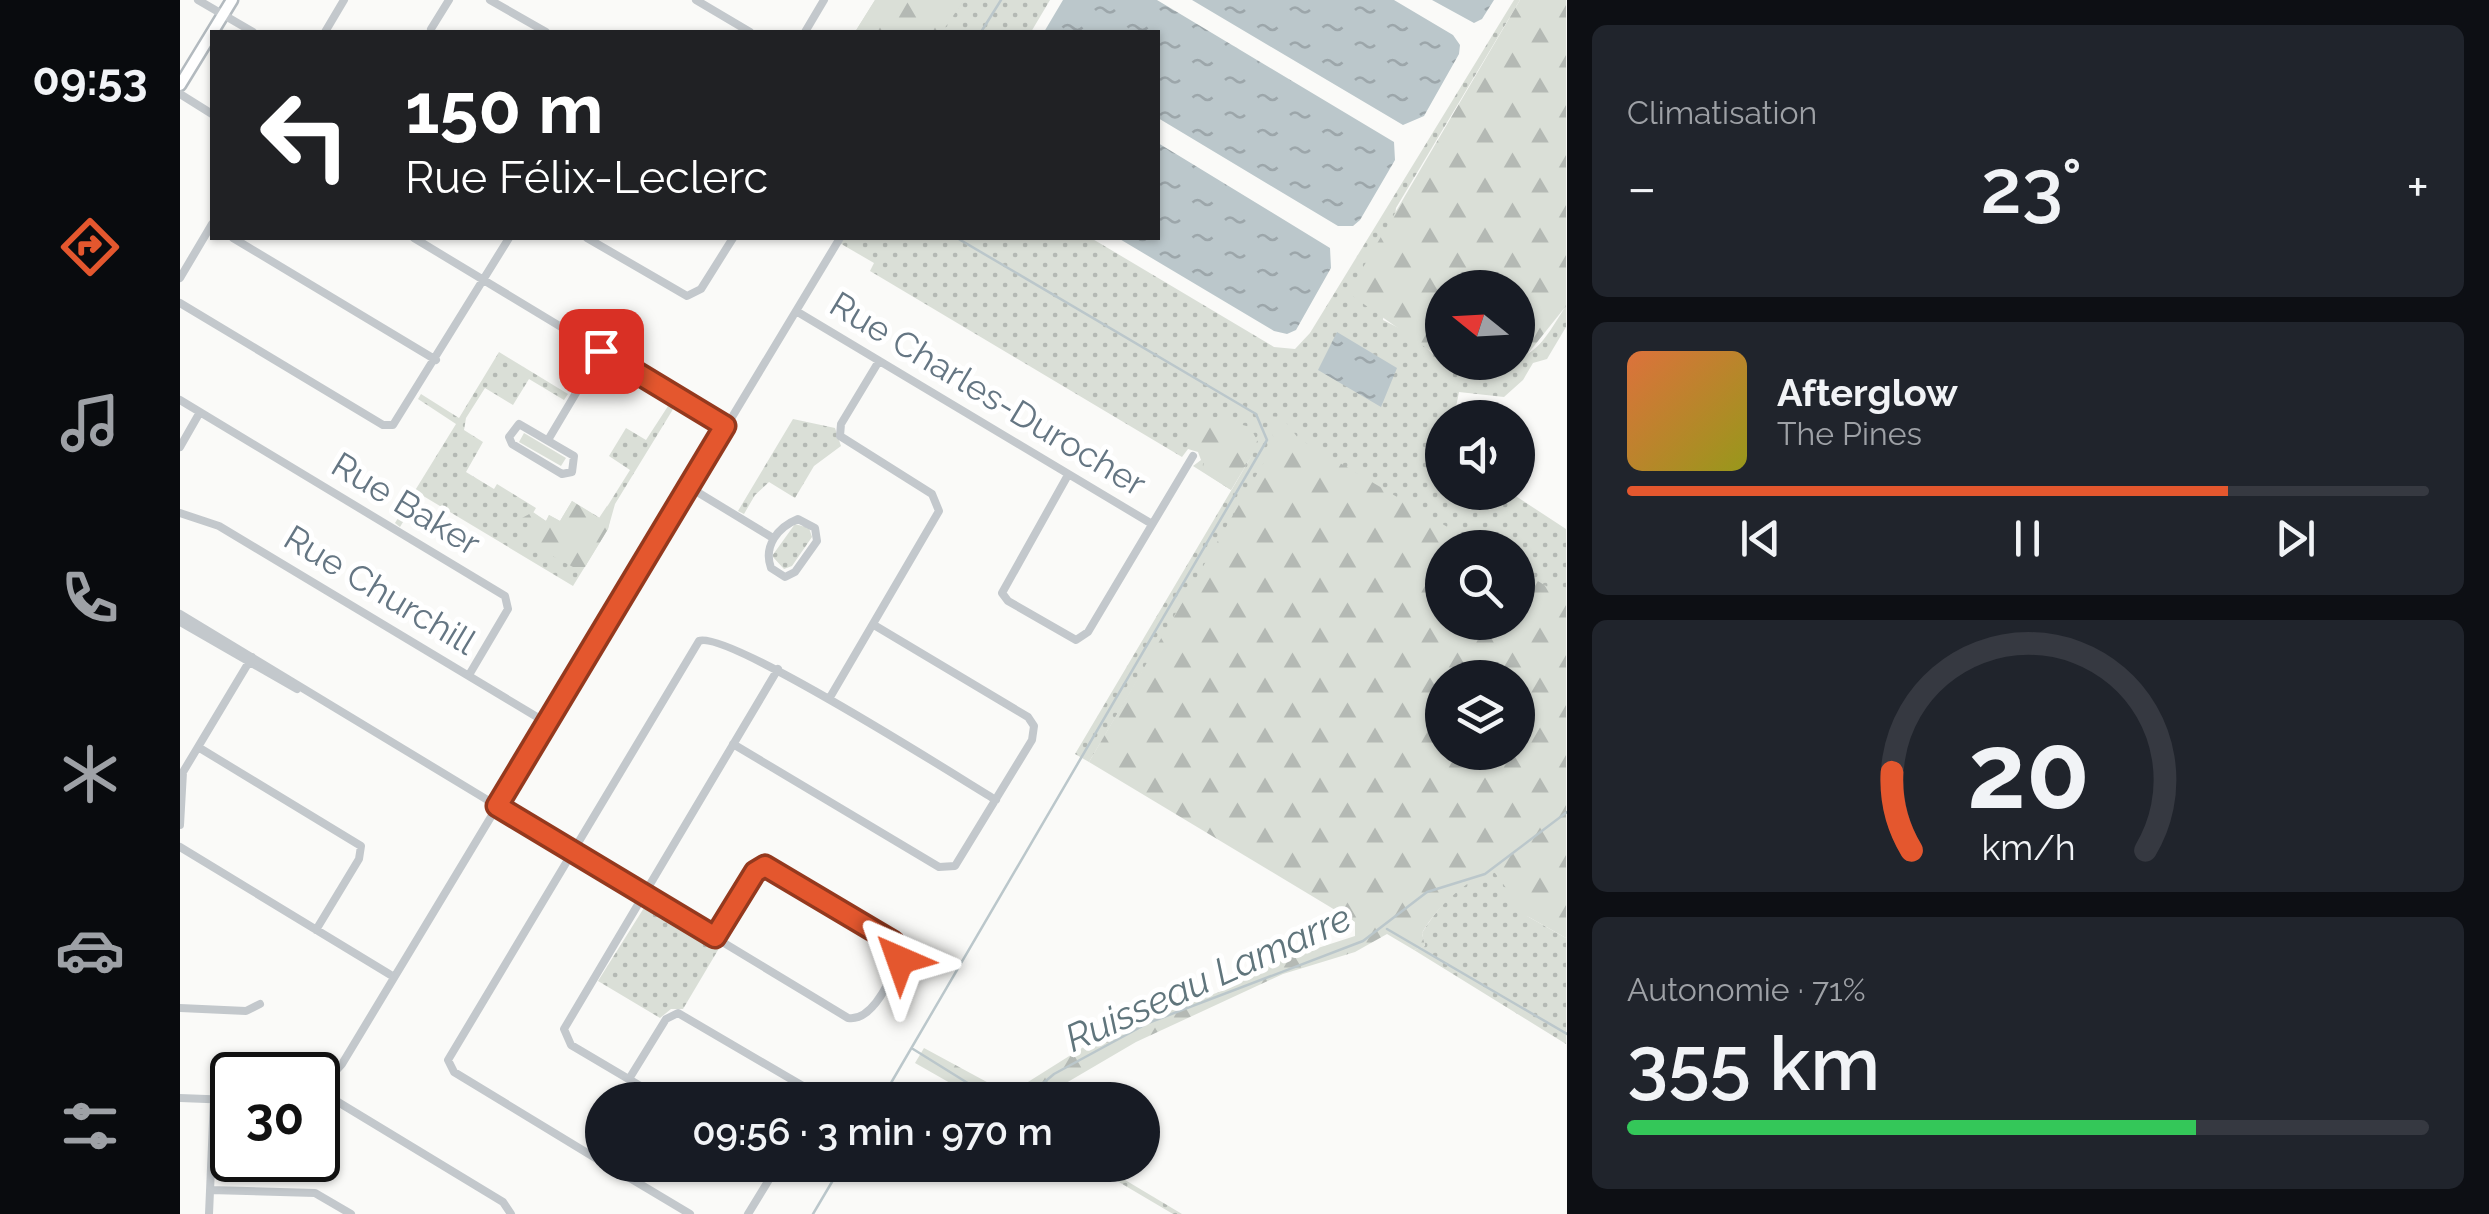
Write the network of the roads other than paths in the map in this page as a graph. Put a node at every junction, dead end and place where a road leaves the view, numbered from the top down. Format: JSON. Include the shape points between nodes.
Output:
{"nodes":[{"id":1,"x":198,"y":0,"type":"edge"},
{"id":2,"x":235,"y":0,"type":"edge"},
{"id":3,"x":344,"y":0,"type":"edge"},
{"id":4,"x":448,"y":0,"type":"edge"},
{"id":5,"x":490,"y":0,"type":"edge"},
{"id":6,"x":696,"y":0,"type":"edge"},
{"id":7,"x":824,"y":0,"type":"edge"},
{"id":8,"x":225,"y":16,"type":"junction"},
{"id":9,"x":533,"y":29,"type":"edge"},
{"id":10,"x":217,"y":30,"type":"edge"},
{"id":11,"x":220,"y":30,"type":"edge"},
{"id":12,"x":249,"y":30,"type":"edge"},
{"id":13,"x":326,"y":30,"type":"edge"},
{"id":14,"x":433,"y":30,"type":"edge"},
{"id":15,"x":747,"y":30,"type":"edge"},
{"id":16,"x":806,"y":30,"type":"edge"},
{"id":17,"x":210,"y":42,"type":"edge"},
{"id":18,"x":210,"y":46,"type":"edge"},
{"id":19,"x":180,"y":93,"type":"edge"},
{"id":20,"x":210,"y":113,"type":"edge"},
{"id":21,"x":210,"y":227,"type":"edge"},
{"id":22,"x":236,"y":240,"type":"edge"},
{"id":23,"x":417,"y":240,"type":"edge"},
{"id":24,"x":508,"y":240,"type":"edge"},
{"id":25,"x":592,"y":240,"type":"edge"},
{"id":26,"x":732,"y":240,"type":"edge"},
{"id":27,"x":839,"y":240,"type":"edge"},
{"id":28,"x":180,"y":278,"type":"edge"},
{"id":29,"x":483,"y":280,"type":"junction"},
{"id":30,"x":180,"y":303,"type":"edge"},
{"id":31,"x":796,"y":311,"type":"junction"},
{"id":32,"x":601,"y":351,"type":"junction"},
{"id":33,"x":436,"y":360,"type":"junction"},
{"id":34,"x":879,"y":361,"type":"junction"},
{"id":35,"x":180,"y":400,"type":"edge"},
{"id":36,"x":200,"y":412,"type":"junction"},
{"id":37,"x":180,"y":421,"type":"edge"},
{"id":38,"x":725,"y":426,"type":"junction"},
{"id":39,"x":191,"y":428,"type":"junction"},
{"id":40,"x":548,"y":440,"type":"junction"},
{"id":41,"x":180,"y":446,"type":"edge"},
{"id":42,"x":1193,"y":456,"type":"dead end"},
{"id":43,"x":1068,"y":475,"type":"junction"},
{"id":44,"x":689,"y":487,"type":"junction"},
{"id":45,"x":180,"y":513,"type":"edge"},
{"id":46,"x":1152,"y":524,"type":"junction"},
{"id":47,"x":773,"y":538,"type":"junction"},
{"id":48,"x":180,"y":614,"type":"edge"},
{"id":49,"x":180,"y":622,"type":"edge"},
{"id":50,"x":874,"y":625,"type":"junction"},
{"id":51,"x":250,"y":659,"type":"junction"},
{"id":52,"x":778,"y":669,"type":"junction"},
{"id":53,"x":469,"y":676,"type":"junction"},
{"id":54,"x":828,"y":699,"type":"junction"},
{"id":55,"x":547,"y":723,"type":"junction"},
{"id":56,"x":733,"y":744,"type":"junction"},
{"id":57,"x":198,"y":746,"type":"junction"},
{"id":58,"x":996,"y":800,"type":"junction"},
{"id":59,"x":497,"y":806,"type":"junction"},
{"id":60,"x":180,"y":825,"type":"edge"},
{"id":61,"x":180,"y":847,"type":"edge"},
{"id":62,"x":571,"y":851,"type":"junction"},
{"id":63,"x":643,"y":894,"type":"junction"},
{"id":64,"x":316,"y":930,"type":"junction"},
{"id":65,"x":715,"y":937,"type":"junction"},
{"id":66,"x":394,"y":977,"type":"junction"},
{"id":67,"x":260,"y":1004,"type":"dead end"},
{"id":68,"x":180,"y":1008,"type":"edge"},
{"id":69,"x":340,"y":1059,"type":"edge"},
{"id":70,"x":630,"y":1079,"type":"junction"},
{"id":71,"x":635,"y":1082,"type":"edge"},
{"id":72,"x":796,"y":1082,"type":"edge"},
{"id":73,"x":180,"y":1098,"type":"edge"},
{"id":74,"x":210,"y":1099,"type":"edge"},
{"id":75,"x":340,"y":1103,"type":"edge"},
{"id":76,"x":585,"y":1151,"type":"edge"},
{"id":77,"x":210,"y":1182,"type":"edge"},
{"id":78,"x":637,"y":1182,"type":"edge"},
{"id":79,"x":766,"y":1182,"type":"edge"},
{"id":80,"x":210,"y":1190,"type":"junction"},
{"id":81,"x":750,"y":1210,"type":"edge"},
{"id":82,"x":210,"y":1214,"type":"edge"},
{"id":83,"x":351,"y":1214,"type":"edge"},
{"id":84,"x":511,"y":1214,"type":"edge"},
{"id":85,"x":690,"y":1214,"type":"edge"}],
"edges":[{"from":1,"to":8,"type":"street"},
{"from":2,"to":8,"type":"street"},
{"from":3,"to":13,"type":"street"},
{"from":4,"to":14,"type":"street"},
{"from":5,"to":9,"type":"street"},
{"from":6,"to":15,"type":"street"},
{"from":7,"to":16,"type":"street"},
{"from":8,"to":10,"type":"street"},
{"from":8,"to":11,"type":"street"},
{"from":8,"to":12,"type":"street"},
{"from":17,"to":19,"type":"street"},
{"from":18,"to":19,"type":"street"},
{"from":19,"to":20,"type":"street"},
{"from":21,"to":28,"type":"street"},
{"from":22,"to":33,"type":"street"},
{"from":23,"to":29,"type":"street"},
{"from":24,"to":29,"type":"street"},
{"from":25,"to":26,"type":"street","via":[[690,296]]},
{"from":27,"to":31,"type":"street"},
{"from":29,"to":32,"type":"street"},
{"from":29,"to":33,"type":"street"},
{"from":30,"to":33,"type":"street","via":[[385,426],[398,421]]},
{"from":31,"to":34,"type":"street","name":"Rue Charles-Durocher"},
{"from":31,"to":38,"type":"street"},
{"from":32,"to":38,"type":"street"},
{"from":32,"to":40,"type":"street"},
{"from":34,"to":43,"type":"street","name":"Rue Charles-Durocher"},
{"from":34,"to":50,"type":"street","via":[[840,436],[934,496],[940,508]]},
{"from":35,"to":36,"type":"street","name":"Rue Baker"},
{"from":36,"to":39,"type":"street"},
{"from":36,"to":53,"type":"street","name":"Rue Baker","via":[[505,596],[508,610]]},
{"from":37,"to":39,"type":"street"},
{"from":38,"to":44,"type":"street"},
{"from":39,"to":41,"type":"street"},
{"from":40,"to":40,"type":"street","via":[[519,424],[509,437],[570,474],[576,458]]},
{"from":42,"to":46,"type":"street"},
{"from":43,"to":46,"type":"street","name":"Rue Charles-Durocher"},
{"from":43,"to":46,"type":"street","via":[[1002,590],[1008,601],[1066,638],[1088,632]]},
{"from":44,"to":47,"type":"street"},
{"from":44,"to":55,"type":"street"},
{"from":45,"to":53,"type":"street","name":"Rue Churchill","via":[[219,526]]},
{"from":47,"to":47,"type":"street","via":[[768,563],[785,577],[818,538],[798,519]]},
{"from":48,"to":51,"type":"street"},
{"from":49,"to":51,"type":"street"},
{"from":50,"to":54,"type":"street"},
{"from":50,"to":58,"type":"street","via":[[1033,723],[1032,740]]},
{"from":51,"to":57,"type":"street"},
{"from":51,"to":59,"type":"street"},
{"from":52,"to":54,"type":"street"},
{"from":52,"to":56,"type":"street"},
{"from":52,"to":62,"type":"street","via":[[704,638]]},
{"from":53,"to":55,"type":"street","name":"Rue Churchill"},
{"from":54,"to":58,"type":"street"},
{"from":55,"to":59,"type":"street"},
{"from":56,"to":58,"type":"street","via":[[942,869],[957,864]]},
{"from":56,"to":63,"type":"street"},
{"from":57,"to":60,"type":"street","via":[[182,772]]},
{"from":57,"to":64,"type":"street","via":[[361,846],[360,860]]},
{"from":59,"to":62,"type":"street"},
{"from":59,"to":66,"type":"street"},
{"from":61,"to":64,"type":"street"},
{"from":62,"to":63,"type":"street"},
{"from":62,"to":76,"type":"street","via":[[448,1063]]},
{"from":63,"to":65,"type":"street"},
{"from":63,"to":70,"type":"street","via":[[564,1032],[571,1045]]},
{"from":64,"to":66,"type":"street"},
{"from":65,"to":65,"type":"street","via":[[756,870],[773,869],[898,946],[898,963],[863,1018],[848,1018]]},
{"from":66,"to":69,"type":"street"},
{"from":67,"to":68,"type":"street","via":[[246,1011]]},
{"from":70,"to":71,"type":"street"},
{"from":70,"to":72,"type":"street","via":[[666,1018],[681,1013]]},
{"from":73,"to":74,"type":"street"},
{"from":75,"to":84,"type":"street","via":[[505,1203]]},
{"from":77,"to":80,"type":"street"},
{"from":78,"to":85,"type":"street"},
{"from":79,"to":81,"type":"street"},
{"from":80,"to":82,"type":"street"},
{"from":80,"to":83,"type":"street","via":[[312,1193]]}]}
